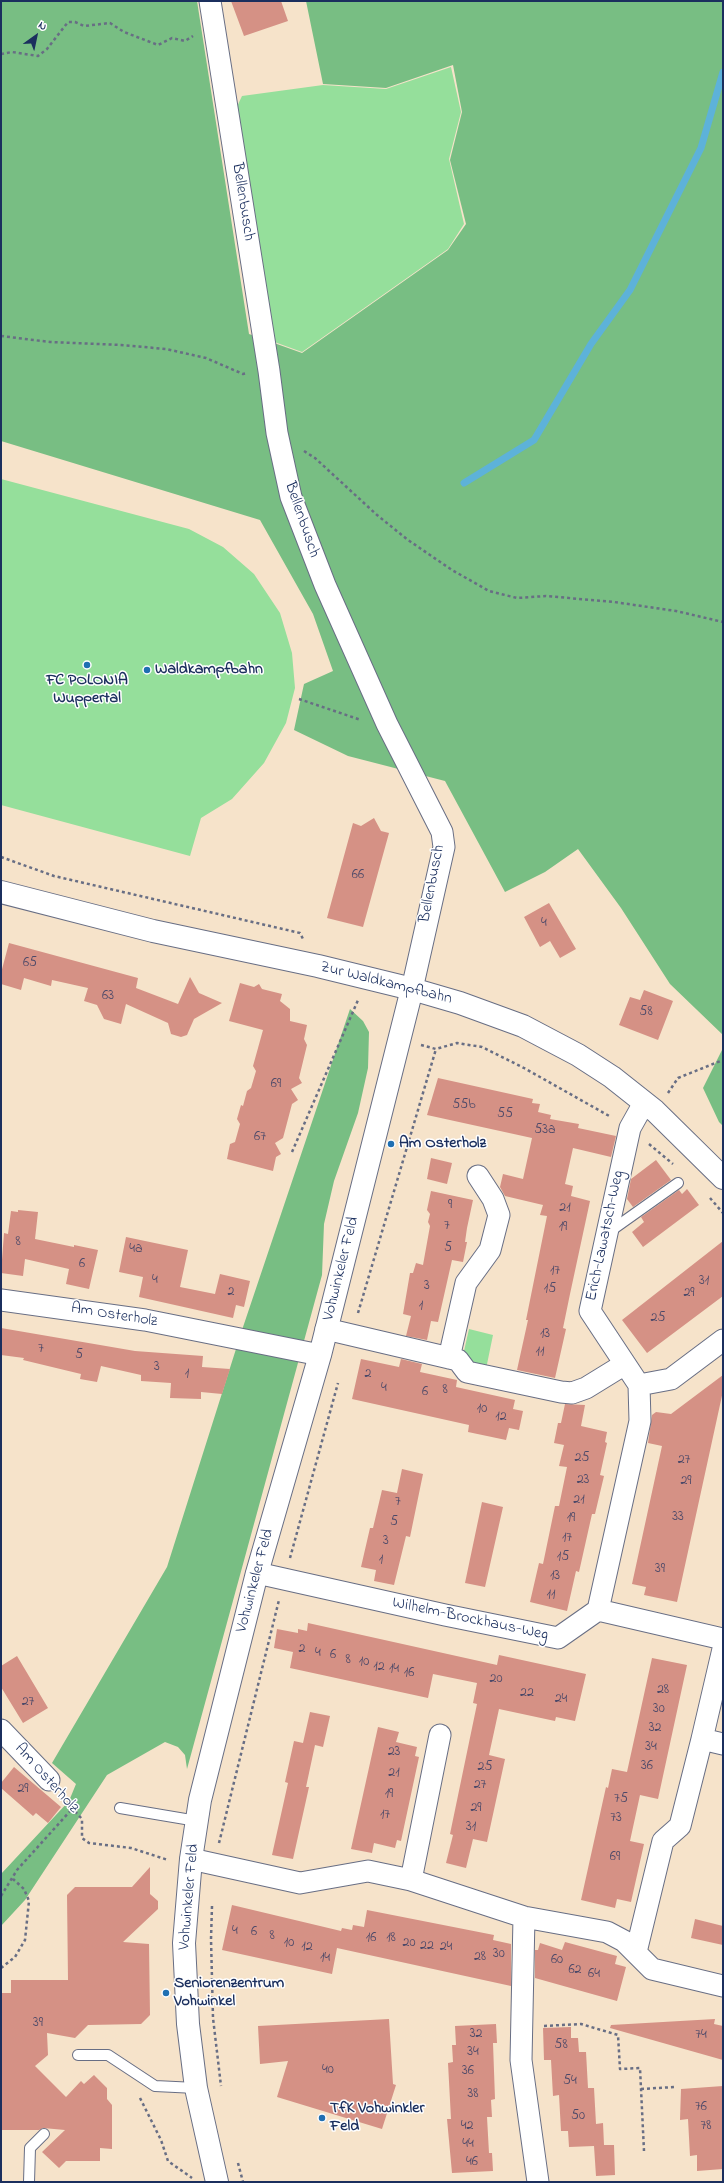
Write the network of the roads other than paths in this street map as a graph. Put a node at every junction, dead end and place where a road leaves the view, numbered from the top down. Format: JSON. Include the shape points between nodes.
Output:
{"nodes":[{"id":1,"x":210,"y":1,"type":"edge"},
{"id":2,"x":1,"y":892,"type":"edge"},
{"id":3,"x":412,"y":989,"type":"junction"},
{"id":4,"x":649,"y":1107,"type":"junction"},
{"id":5,"x":478,"y":1176,"type":"dead end"},
{"id":6,"x":723,"y":1178,"type":"edge"},
{"id":7,"x":678,"y":1183,"type":"dead end"},
{"id":8,"x":607,"y":1234,"type":"junction"},
{"id":9,"x":1,"y":1300,"type":"edge"},
{"id":10,"x":326,"y":1329,"type":"junction"},
{"id":11,"x":723,"y":1340,"type":"edge"},
{"id":12,"x":320,"y":1355,"type":"junction"},
{"id":13,"x":449,"y":1358,"type":"junction"},
{"id":14,"x":625,"y":1364,"type":"junction"},
{"id":15,"x":639,"y":1385,"type":"junction"},
{"id":16,"x":257,"y":1573,"type":"junction"},
{"id":17,"x":598,"y":1610,"type":"junction"},
{"id":18,"x":723,"y":1639,"type":"edge"},
{"id":19,"x":723,"y":1649,"type":"edge"},
{"id":20,"x":1,"y":1730,"type":"edge"},
{"id":21,"x":440,"y":1735,"type":"dead end"},
{"id":22,"x":702,"y":1739,"type":"junction"},
{"id":23,"x":723,"y":1744,"type":"edge"},
{"id":24,"x":49,"y":1780,"type":"road end"},
{"id":25,"x":120,"y":1808,"type":"dead end"},
{"id":26,"x":197,"y":1821,"type":"junction"},
{"id":27,"x":191,"y":1863,"type":"junction"},
{"id":28,"x":411,"y":1880,"type":"junction"},
{"id":29,"x":524,"y":1917,"type":"junction"},
{"id":30,"x":636,"y":1952,"type":"junction"},
{"id":31,"x":723,"y":1986,"type":"edge"},
{"id":32,"x":78,"y":2055,"type":"dead end"},
{"id":33,"x":196,"y":2088,"type":"junction"},
{"id":34,"x":44,"y":2134,"type":"dead end"},
{"id":35,"x":29,"y":2182,"type":"edge"},
{"id":36,"x":217,"y":2182,"type":"edge"},
{"id":37,"x":538,"y":2182,"type":"edge"}],
"edges":[{"from":1,"to":3,"type":"street","name":"Bellenbusch","via":[[277,433],[291,497],[325,585],[387,724],[442,832],[444,847]]},
{"from":2,"to":3,"type":"street","name":"Zur Waldkampfbahn","via":[[152,931]]},
{"from":3,"to":4,"type":"street","name":"Zur Waldkampfbahn","via":[[523,1026],[578,1055],[612,1077]]},
{"from":3,"to":10,"type":"street","name":"Vohwinkeler Feld"},
{"from":4,"to":6,"type":"street","name":"Zur Waldkampfbahn"},
{"from":4,"to":8,"type":"street","name":"Erich-Lawatsch-Weg","via":[[630,1128]]},
{"from":5,"to":13,"type":"street","via":[[493,1199],[498,1215],[490,1250],[466,1283]]},
{"from":7,"to":8,"type":"lane"},
{"from":8,"to":14,"type":"street","name":"Erich-Lawatsch-Weg","via":[[590,1311]]},
{"from":9,"to":12,"type":"street","name":"Am Osterholz","via":[[145,1320]]},
{"from":10,"to":12,"type":"street","name":"Vohwinkeler Feld"},
{"from":10,"to":13,"type":"street"},
{"from":11,"to":15,"type":"street","via":[[671,1379]]},
{"from":12,"to":16,"type":"street","name":"Vohwinkeler Feld"},
{"from":13,"to":14,"type":"street","via":[[458,1360],[467,1372],[572,1392],[586,1388]]},
{"from":14,"to":15,"type":"street","name":"Erich-Lawatsch-Weg"},
{"from":15,"to":17,"type":"street","via":[[640,1421]]},
{"from":16,"to":17,"type":"street","name":"Wilhelm-Brockhaus-Weg","via":[[558,1638]]},
{"from":16,"to":26,"type":"street","name":"Vohwinkeler Feld","via":[[200,1800]]},
{"from":17,"to":18,"type":"street"},
{"from":19,"to":22,"type":"street"},
{"from":20,"to":24,"type":"street","name":"Am Osterholz"},
{"from":21,"to":28,"type":"street"},
{"from":22,"to":23,"type":"street"},
{"from":22,"to":30,"type":"street","via":[[680,1826],[663,1841]]},
{"from":25,"to":26,"type":"lane"},
{"from":26,"to":27,"type":"street","name":"Vohwinkeler Feld"},
{"from":27,"to":28,"type":"street","via":[[214,1864],[300,1883],[368,1871]]},
{"from":27,"to":33,"type":"street","name":"Vohwinkeler Feld","via":[[184,1943],[188,2024]]},
{"from":28,"to":29,"type":"street"},
{"from":29,"to":30,"type":"street","via":[[607,1932],[624,1941]]},
{"from":29,"to":37,"type":"street","via":[[521,2060]]},
{"from":30,"to":31,"type":"street","via":[[652,1969]]},
{"from":32,"to":33,"type":"lane","via":[[108,2056],[155,2086]]},
{"from":33,"to":36,"type":"street","name":"Vohwinkeler Feld"},
{"from":34,"to":35,"type":"lane","via":[[30,2148]]}]}
